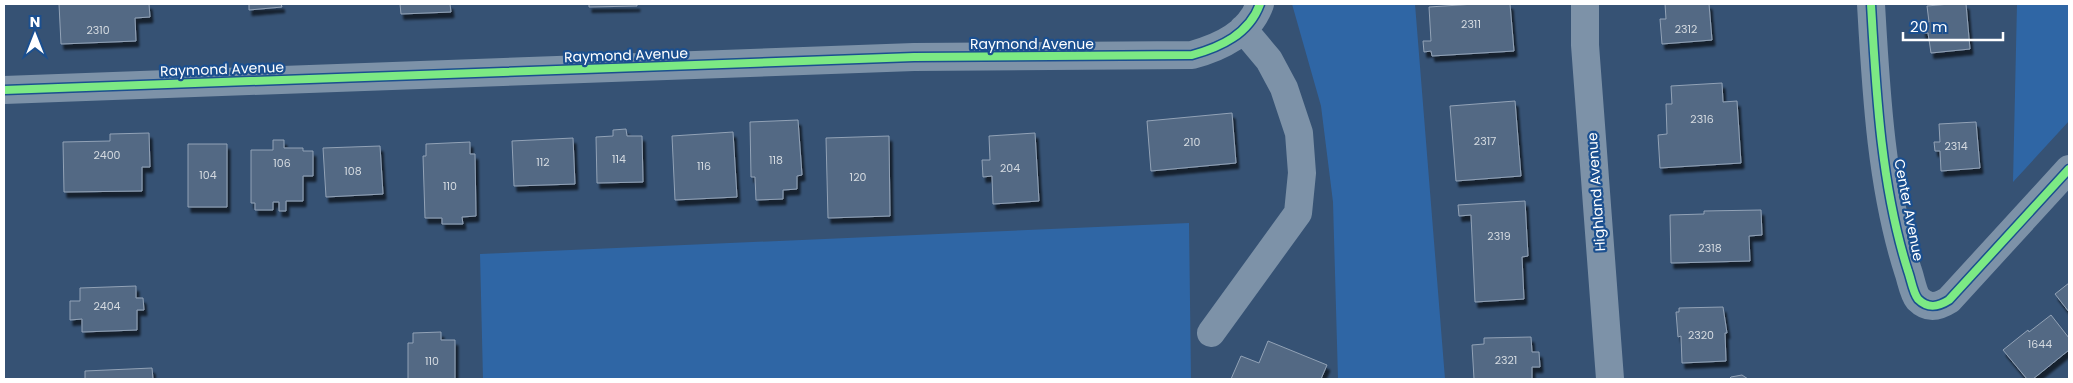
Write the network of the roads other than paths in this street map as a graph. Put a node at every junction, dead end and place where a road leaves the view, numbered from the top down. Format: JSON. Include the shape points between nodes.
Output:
{"nodes":[{"id":1,"x":1260,"y":4,"type":"edge"},
{"id":2,"x":1585,"y":4,"type":"edge"},
{"id":3,"x":1871,"y":4,"type":"edge"},
{"id":4,"x":1243,"y":29,"type":"junction"},
{"id":5,"x":4,"y":90,"type":"edge"},
{"id":6,"x":2069,"y":169,"type":"edge"},
{"id":7,"x":1211,"y":333,"type":"dead end"},
{"id":8,"x":1610,"y":379,"type":"edge"}],
"edges":[{"from":1,"to":4,"type":"street","name":"Raymond Avenue"},
{"from":2,"to":8,"type":"street","name":"Highland Avenue","via":[[1585,45]]},
{"from":3,"to":6,"type":"street","name":"Center Avenue","via":[[1877,98],[1892,204],[1900,246],[1917,298],[1927,306],[1940,306],[1949,300]]},
{"from":4,"to":5,"type":"street","name":"Raymond Avenue","via":[[1218,48],[1192,55],[914,57]]},
{"from":4,"to":7,"type":"street","via":[[1268,60],[1284,88],[1299,133],[1302,173],[1298,212]]}]}
